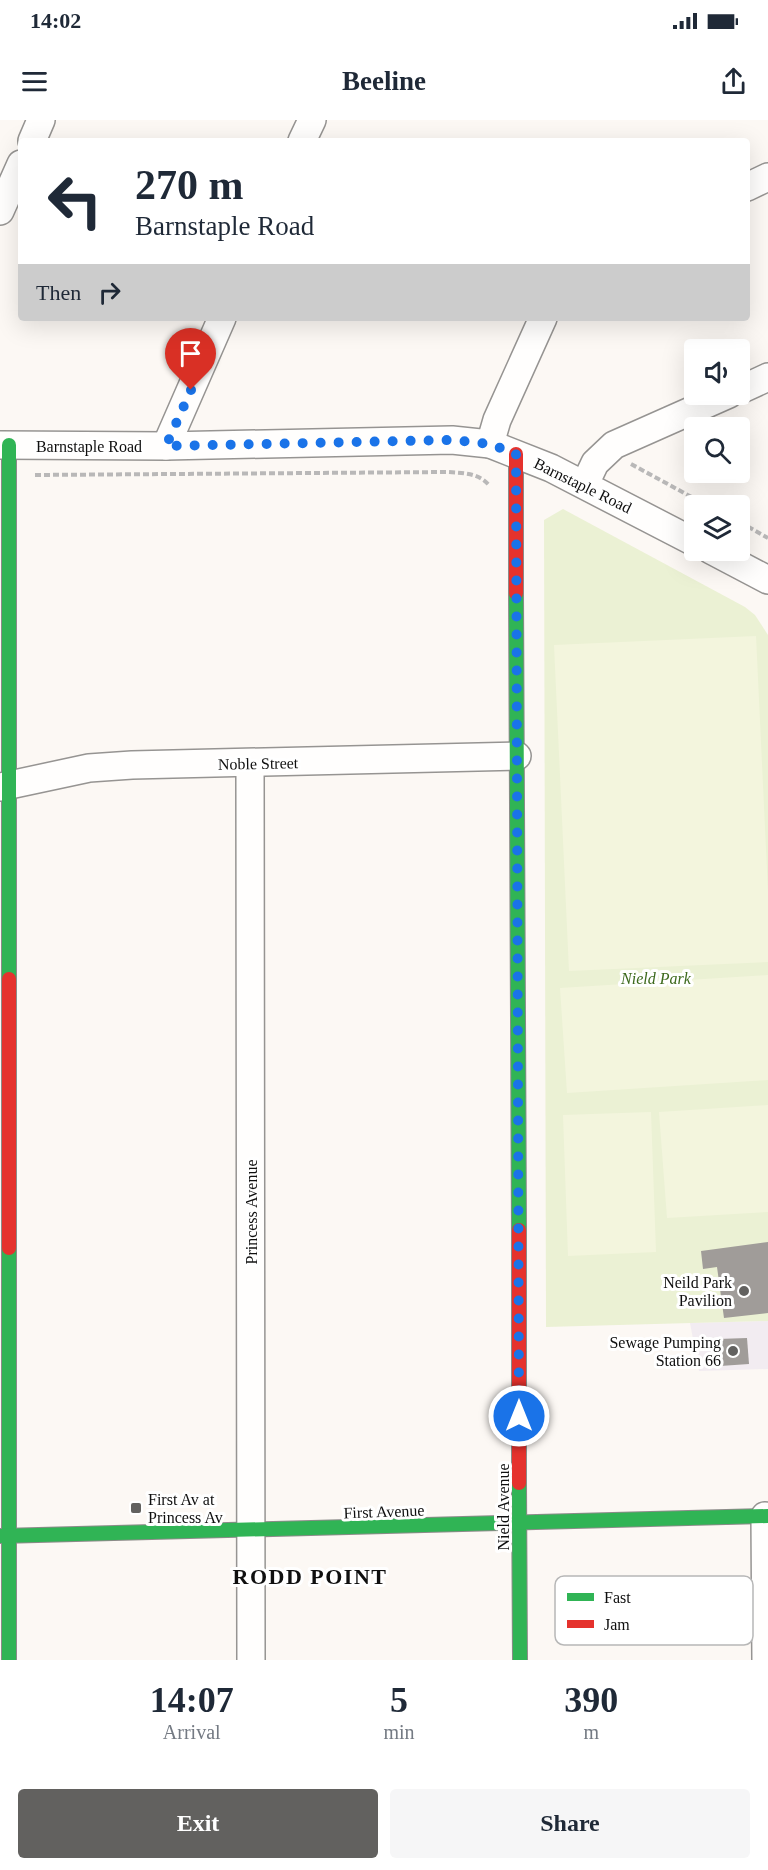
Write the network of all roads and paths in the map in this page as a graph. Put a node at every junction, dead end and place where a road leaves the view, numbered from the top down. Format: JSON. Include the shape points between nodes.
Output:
{"nodes":[{"id":1,"x":41,"y":120,"type":"edge"},
{"id":2,"x":312,"y":120,"type":"edge"},
{"id":3,"x":33,"y":138,"type":"edge"},
{"id":4,"x":303,"y":138,"type":"edge"},
{"id":5,"x":18,"y":171,"type":"edge"},
{"id":6,"x":768,"y":177,"type":"edge"},
{"id":7,"x":750,"y":186,"type":"edge"},
{"id":8,"x":0,"y":210,"type":"edge"},
{"id":9,"x":221,"y":321,"type":"edge"},
{"id":10,"x":542,"y":321,"type":"edge"},
{"id":11,"x":768,"y":377,"type":"edge"},
{"id":12,"x":750,"y":385,"type":"edge"},
{"id":13,"x":704,"y":405,"type":"edge"},
{"id":14,"x":490,"y":444,"type":"junction"},
{"id":15,"x":5,"y":445,"type":"edge"},
{"id":16,"x":166,"y":446,"type":"junction"},
{"id":17,"x":516,"y":454,"type":"junction"},
{"id":18,"x":626,"y":461,"type":"dead end"},
{"id":19,"x":9,"y":475,"type":"junction"},
{"id":20,"x":585,"y":484,"type":"junction"},
{"id":21,"x":496,"y":492,"type":"dead end"},
{"id":22,"x":688,"y":495,"type":"edge"},
{"id":23,"x":750,"y":528,"type":"edge"},
{"id":24,"x":684,"y":537,"type":"edge"},
{"id":25,"x":768,"y":538,"type":"edge"},
{"id":26,"x":732,"y":561,"type":"edge"},
{"id":27,"x":768,"y":580,"type":"edge"},
{"id":28,"x":4,"y":631,"type":"edge"},
{"id":29,"x":518,"y":756,"type":"junction"},
{"id":30,"x":250,"y":763,"type":"junction"},
{"id":31,"x":4,"y":786,"type":"edge"},
{"id":32,"x":766,"y":1516,"type":"edge"},
{"id":33,"x":519,"y":1523,"type":"junction"},
{"id":34,"x":251,"y":1531,"type":"junction"},
{"id":35,"x":4,"y":1536,"type":"edge"},
{"id":36,"x":9,"y":1660,"type":"edge"},
{"id":37,"x":251,"y":1660,"type":"edge"},
{"id":38,"x":520,"y":1660,"type":"edge"},
{"id":39,"x":766,"y":1660,"type":"edge"}],
"edges":[{"from":1,"to":3,"type":"street"},
{"from":2,"to":4,"type":"street"},
{"from":5,"to":8,"type":"street"},
{"from":6,"to":7,"type":"street"},
{"from":9,"to":16,"type":"street"},
{"from":10,"to":14,"type":"street"},
{"from":11,"to":12,"type":"street"},
{"from":13,"to":20,"type":"street","via":[[614,445],[595,463]]},
{"from":14,"to":16,"type":"street","name":"Barnstaple Road","via":[[452,440]]},
{"from":14,"to":17,"type":"street","name":"Barnstaple Road"},
{"from":15,"to":16,"type":"street","name":"Barnstaple Road"},
{"from":15,"to":19,"type":"street"},
{"from":17,"to":20,"type":"street","name":"Barnstaple Road"},
{"from":17,"to":29,"type":"street","name":"Nield Avenue"},
{"from":18,"to":22,"type":"path"},
{"from":19,"to":21,"type":"path","name":"Barnstaple Road","via":[[448,471],[470,473]]},
{"from":19,"to":28,"type":"street"},
{"from":20,"to":24,"type":"street","name":"Barnstaple Road"},
{"from":23,"to":25,"type":"path"},
{"from":26,"to":27,"type":"street"},
{"from":28,"to":31,"type":"street"},
{"from":29,"to":30,"type":"street","name":"Noble Street"},
{"from":29,"to":33,"type":"street","name":"Nield Avenue"},
{"from":30,"to":31,"type":"street","name":"Noble Street","via":[[89,768]]},
{"from":30,"to":34,"type":"street","name":"Princess Avenue"},
{"from":31,"to":35,"type":"street"},
{"from":32,"to":33,"type":"street","name":"First Avenue"},
{"from":32,"to":39,"type":"street"},
{"from":33,"to":34,"type":"street","name":"First Avenue"},
{"from":33,"to":38,"type":"street","name":"Nield Avenue"},
{"from":34,"to":35,"type":"street","name":"First Avenue"},
{"from":34,"to":37,"type":"street","name":"Princess Avenue"},
{"from":35,"to":36,"type":"street"}]}
